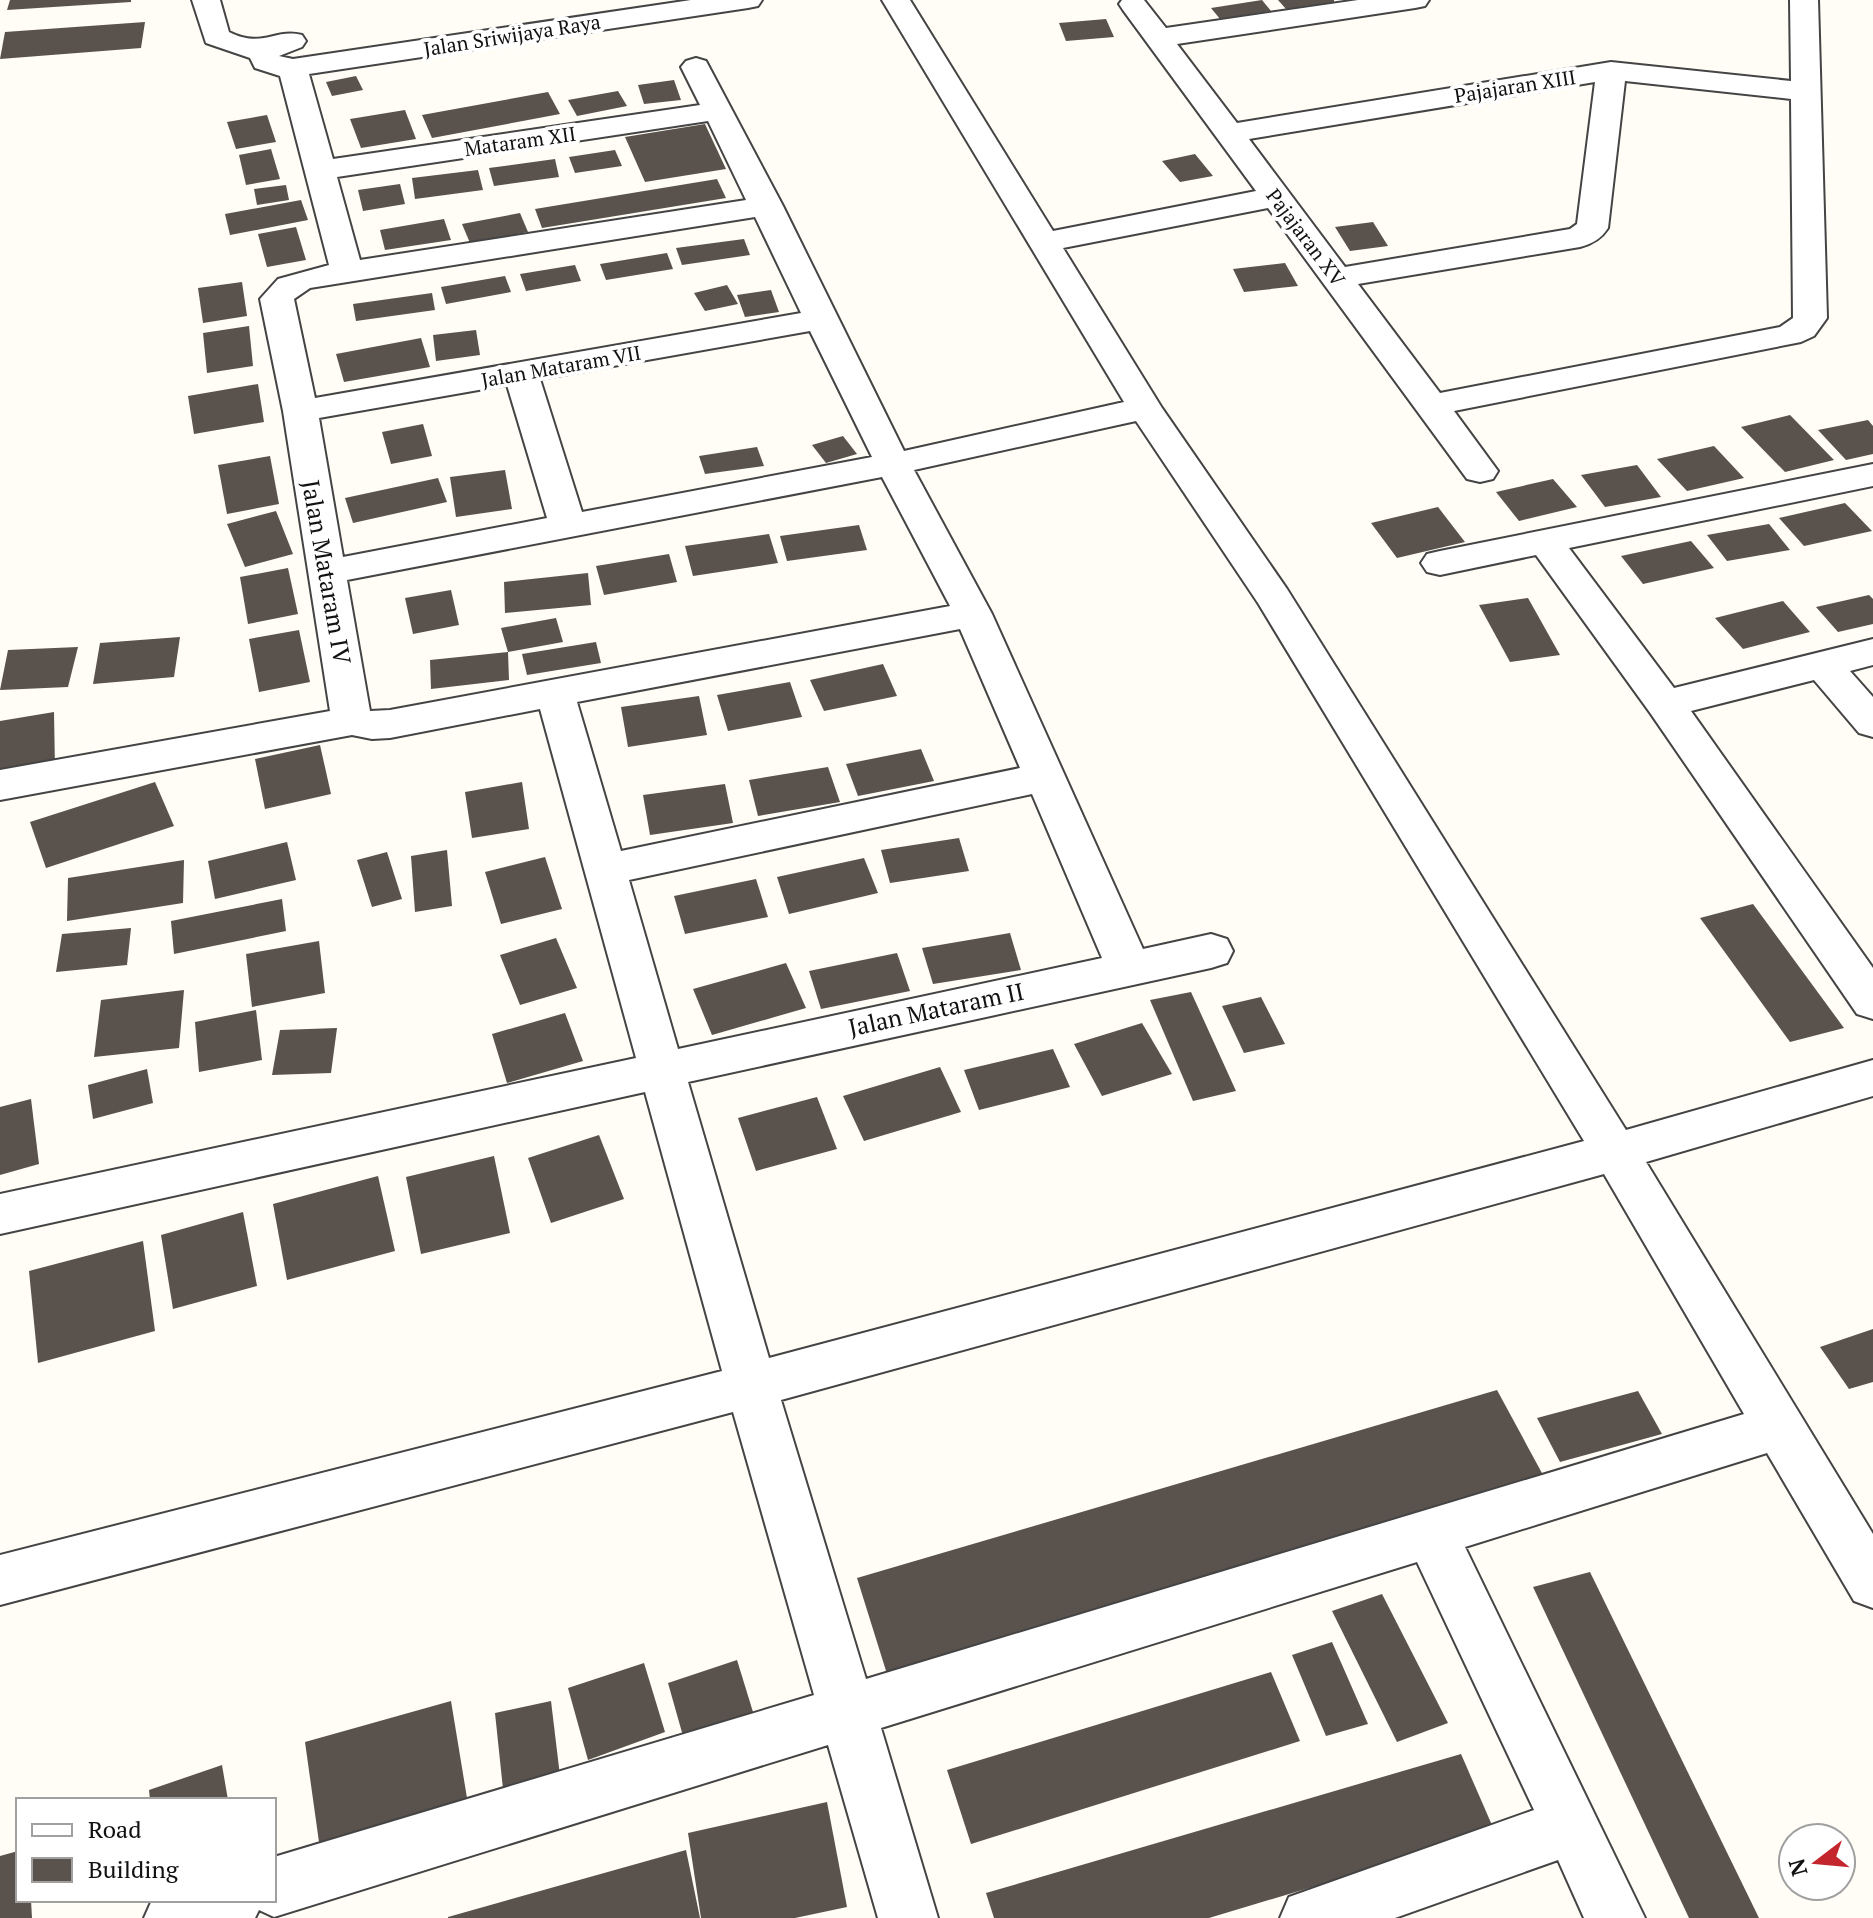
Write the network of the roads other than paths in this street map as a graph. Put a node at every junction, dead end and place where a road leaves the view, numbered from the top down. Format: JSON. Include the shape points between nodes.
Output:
{"nodes":[{"id":1,"x":206,"y":0,"type":"edge"},
{"id":2,"x":748,"y":0,"type":"edge"},
{"id":3,"x":896,"y":0,"type":"edge"},
{"id":4,"x":1415,"y":0,"type":"edge"},
{"id":5,"x":1804,"y":0,"type":"edge"},
{"id":6,"x":1133,"y":4,"type":"dead end"},
{"id":7,"x":322,"y":36,"type":"dead end"},
{"id":8,"x":1158,"y":38,"type":"junction"},
{"id":9,"x":278,"y":62,"type":"junction"},
{"id":10,"x":696,"y":67,"type":"dead end"},
{"id":11,"x":1611,"y":71,"type":"junction"},
{"id":12,"x":1803,"y":91,"type":"junction"},
{"id":13,"x":717,"y":111,"type":"junction"},
{"id":14,"x":1229,"y":133,"type":"junction"},
{"id":15,"x":322,"y":170,"type":"junction"},
{"id":16,"x":1276,"y":197,"type":"junction"},
{"id":17,"x":767,"y":206,"type":"junction"},
{"id":18,"x":1043,"y":242,"type":"junction"},
{"id":19,"x":347,"y":272,"type":"junction"},
{"id":20,"x":1337,"y":278,"type":"junction"},
{"id":21,"x":822,"y":319,"type":"junction"},
{"id":22,"x":521,"y":374,"type":"junction"},
{"id":23,"x":1431,"y":405,"type":"junction"},
{"id":24,"x":1145,"y":408,"type":"junction"},
{"id":25,"x":300,"y":411,"type":"junction"},
{"id":26,"x":893,"y":464,"type":"junction"},
{"id":27,"x":1480,"y":471,"type":"dead end"},
{"id":28,"x":1873,"y":475,"type":"edge"},
{"id":29,"x":568,"y":526,"type":"junction"},
{"id":30,"x":1546,"y":543,"type":"junction"},
{"id":31,"x":1440,"y":563,"type":"dead end"},
{"id":32,"x":326,"y":572,"type":"junction"},
{"id":33,"x":973,"y":614,"type":"junction"},
{"id":34,"x":1873,"y":652,"type":"edge"},
{"id":35,"x":1822,"y":663,"type":"junction"},
{"id":36,"x":555,"y":693,"type":"junction"},
{"id":37,"x":1665,"y":704,"type":"junction"},
{"id":38,"x":352,"y":721,"type":"junction"},
{"id":39,"x":1873,"y":723,"type":"edge"},
{"id":40,"x":1046,"y":777,"type":"junction"},
{"id":41,"x":0,"y":785,"type":"edge"},
{"id":42,"x":605,"y":870,"type":"junction"},
{"id":43,"x":1211,"y":951,"type":"dead end"},
{"id":44,"x":1129,"y":968,"type":"junction"},
{"id":45,"x":1873,"y":1002,"type":"edge"},
{"id":46,"x":661,"y":1068,"type":"junction"},
{"id":47,"x":1873,"y":1078,"type":"edge"},
{"id":48,"x":1616,"y":1153,"type":"junction"},
{"id":49,"x":0,"y":1214,"type":"edge"},
{"id":50,"x":751,"y":1385,"type":"junction"},
{"id":51,"x":1778,"y":1427,"type":"junction"},
{"id":52,"x":1430,"y":1531,"type":"junction"},
{"id":53,"x":0,"y":1580,"type":"edge"},
{"id":54,"x":1873,"y":1583,"type":"edge"},
{"id":55,"x":846,"y":1712,"type":"junction"},
{"id":56,"x":1572,"y":1826,"type":"junction"},
{"id":57,"x":276,"y":1886,"type":"edge"},
{"id":58,"x":226,"y":1902,"type":"edge"},
{"id":59,"x":174,"y":1918,"type":"edge"},
{"id":60,"x":908,"y":1918,"type":"edge"},
{"id":61,"x":1310,"y":1918,"type":"edge"},
{"id":62,"x":1615,"y":1918,"type":"edge"}],
"edges":[{"from":1,"to":9,"type":"street","via":[[216,37]]},
{"from":2,"to":9,"type":"street","name":"Jalan Sriwijaya Raya"},
{"from":3,"to":18,"type":"street"},
{"from":4,"to":8,"type":"street"},
{"from":5,"to":12,"type":"street"},
{"from":6,"to":8,"type":"street","name":"Pajajaran XV"},
{"from":7,"to":9,"type":"street","via":[[291,41]]},
{"from":8,"to":14,"type":"street","name":"Pajajaran XV"},
{"from":9,"to":15,"type":"street"},
{"from":10,"to":13,"type":"street"},
{"from":11,"to":12,"type":"street","name":"Pajajaran XIII"},
{"from":11,"to":14,"type":"street","name":"Pajajaran XIII"},
{"from":11,"to":20,"type":"street","via":[[1589,232]]},
{"from":12,"to":23,"type":"street","via":[[1810,318],[1802,329]]},
{"from":13,"to":15,"type":"street","name":"Mataram XII"},
{"from":13,"to":17,"type":"street"},
{"from":14,"to":16,"type":"street","name":"Pajajaran XV"},
{"from":15,"to":19,"type":"street"},
{"from":16,"to":18,"type":"street"},
{"from":16,"to":20,"type":"street","name":"Pajajaran XV"},
{"from":17,"to":19,"type":"street","name":"Jalan Mataram IV"},
{"from":17,"to":21,"type":"street"},
{"from":18,"to":24,"type":"street"},
{"from":19,"to":25,"type":"street","name":"Jalan Mataram IV","via":[[298,282],[282,289],[277,299]]},
{"from":20,"to":23,"type":"street","name":"Pajajaran XV"},
{"from":21,"to":22,"type":"street","name":"Jalan Mataram VII"},
{"from":21,"to":26,"type":"street"},
{"from":22,"to":25,"type":"street","name":"Jalan Mataram VII"},
{"from":22,"to":29,"type":"street"},
{"from":23,"to":27,"type":"street","name":"Pajajaran XV"},
{"from":24,"to":26,"type":"street"},
{"from":24,"to":48,"type":"street","via":[[1274,598]]},
{"from":25,"to":32,"type":"street","name":"Jalan Mataram IV"},
{"from":26,"to":29,"type":"street"},
{"from":26,"to":33,"type":"street"},
{"from":28,"to":30,"type":"street"},
{"from":29,"to":32,"type":"street"},
{"from":30,"to":31,"type":"street"},
{"from":30,"to":37,"type":"street"},
{"from":32,"to":38,"type":"street","name":"Jalan Mataram IV"},
{"from":33,"to":36,"type":"street"},
{"from":33,"to":40,"type":"street"},
{"from":34,"to":35,"type":"street"},
{"from":35,"to":37,"type":"street"},
{"from":35,"to":39,"type":"street"},
{"from":36,"to":38,"type":"street","via":[[390,724]]},
{"from":36,"to":42,"type":"street"},
{"from":37,"to":45,"type":"street"},
{"from":38,"to":41,"type":"street"},
{"from":40,"to":42,"type":"street"},
{"from":40,"to":44,"type":"street"},
{"from":42,"to":46,"type":"street"},
{"from":43,"to":44,"type":"street","name":"Jalan Mataram II"},
{"from":44,"to":46,"type":"street","name":"Jalan Mataram II"},
{"from":46,"to":49,"type":"street","name":"Jalan Mataram II"},
{"from":46,"to":50,"type":"street"},
{"from":47,"to":48,"type":"street"},
{"from":48,"to":50,"type":"street"},
{"from":48,"to":51,"type":"street"},
{"from":50,"to":53,"type":"street"},
{"from":50,"to":55,"type":"street"},
{"from":51,"to":52,"type":"street"},
{"from":51,"to":54,"type":"street"},
{"from":52,"to":55,"type":"street"},
{"from":52,"to":56,"type":"street"},
{"from":55,"to":57,"type":"street"},
{"from":55,"to":60,"type":"street"},
{"from":56,"to":61,"type":"street"},
{"from":56,"to":62,"type":"street"},
{"from":58,"to":59,"type":"street"}]}
